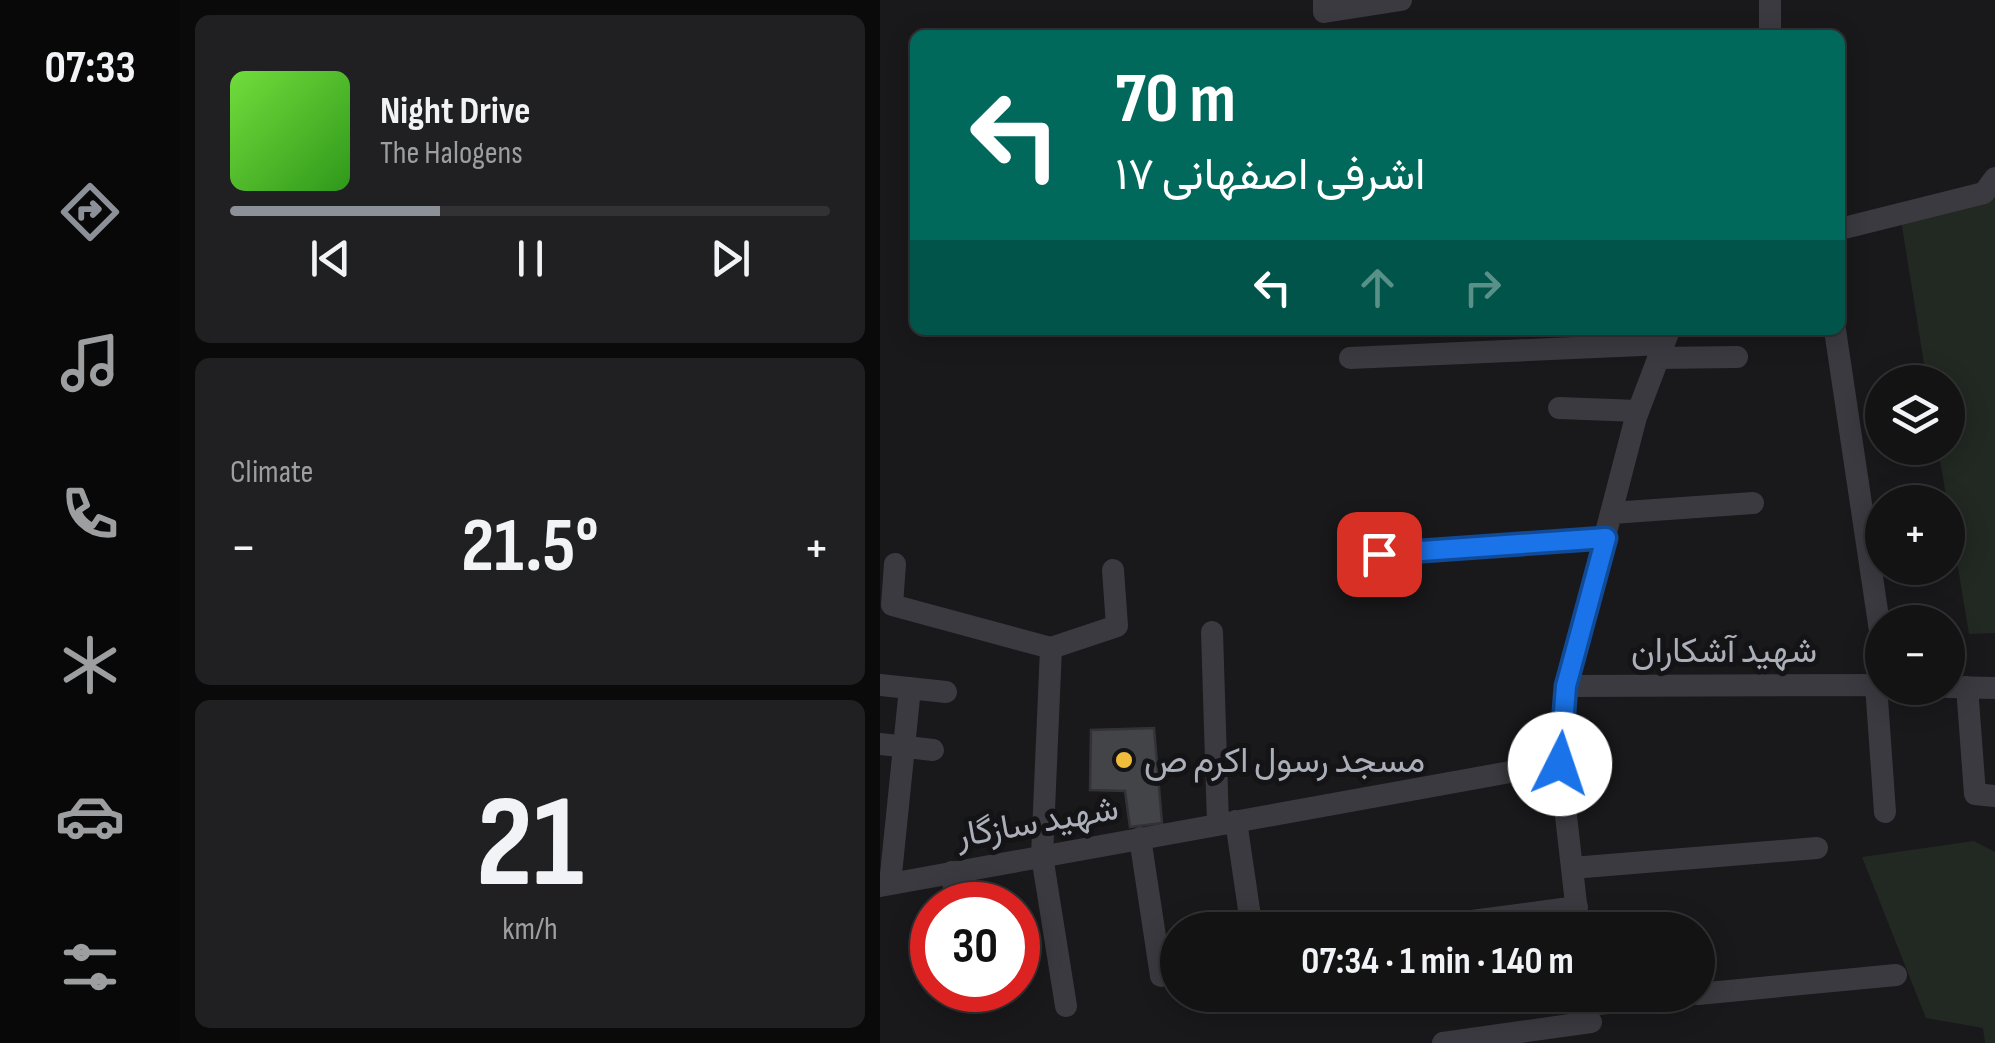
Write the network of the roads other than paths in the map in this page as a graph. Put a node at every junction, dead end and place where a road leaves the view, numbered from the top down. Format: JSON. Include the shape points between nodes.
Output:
{"nodes":[{"id":1,"x":1324,"y":0,"type":"edge"},
{"id":2,"x":1402,"y":0,"type":"edge"},
{"id":3,"x":1770,"y":0,"type":"edge"},
{"id":4,"x":1770,"y":30,"type":"edge"},
{"id":5,"x":1989,"y":185,"type":"edge"},
{"id":6,"x":1845,"y":228,"type":"edge"},
{"id":7,"x":1836,"y":335,"type":"edge"},
{"id":8,"x":1663,"y":344,"type":"edge"},
{"id":9,"x":1737,"y":357,"type":"dead end"},
{"id":10,"x":1350,"y":358,"type":"dead end"},
{"id":11,"x":1559,"y":408,"type":"dead end"},
{"id":12,"x":1638,"y":411,"type":"junction"},
{"id":13,"x":1753,"y":503,"type":"dead end"},
{"id":14,"x":1612,"y":514,"type":"junction"},
{"id":15,"x":1606,"y":538,"type":"junction"},
{"id":16,"x":1379,"y":554,"type":"dead end"},
{"id":17,"x":895,"y":564,"type":"dead end"},
{"id":18,"x":1113,"y":570,"type":"dead end"},
{"id":19,"x":1876,"y":605,"type":"edge"},
{"id":20,"x":1212,"y":632,"type":"dead end"},
{"id":21,"x":1051,"y":648,"type":"junction"},
{"id":22,"x":880,"y":685,"type":"edge"},
{"id":23,"x":1566,"y":686,"type":"junction"},
{"id":24,"x":1865,"y":686,"type":"edge"},
{"id":25,"x":1965,"y":687,"type":"edge"},
{"id":26,"x":910,"y":688,"type":"junction"},
{"id":27,"x":1995,"y":688,"type":"edge"},
{"id":28,"x":946,"y":692,"type":"dead end"},
{"id":29,"x":1881,"y":705,"type":"edge"},
{"id":30,"x":1960,"y":705,"type":"edge"},
{"id":31,"x":880,"y":744,"type":"edge"},
{"id":32,"x":904,"y":746,"type":"junction"},
{"id":33,"x":934,"y":750,"type":"dead end"},
{"id":34,"x":1560,"y":764,"type":"junction"},
{"id":35,"x":1995,"y":796,"type":"edge"},
{"id":36,"x":1885,"y":812,"type":"dead end"},
{"id":37,"x":1227,"y":822,"type":"junction"},
{"id":38,"x":1140,"y":838,"type":"junction"},
{"id":39,"x":1817,"y":848,"type":"dead end"},
{"id":40,"x":1042,"y":856,"type":"junction"},
{"id":41,"x":1572,"y":868,"type":"junction"},
{"id":42,"x":952,"y":872,"type":"junction"},
{"id":43,"x":953,"y":882,"type":"edge"},
{"id":44,"x":885,"y":885,"type":"edge"},
{"id":45,"x":1248,"y":912,"type":"edge"},
{"id":46,"x":1577,"y":912,"type":"edge"},
{"id":47,"x":1160,"y":969,"type":"edge"},
{"id":48,"x":1896,"y":975,"type":"dead end"},
{"id":49,"x":1715,"y":992,"type":"edge"},
{"id":50,"x":1066,"y":1006,"type":"dead end"},
{"id":51,"x":1590,"y":1016,"type":"edge"},
{"id":52,"x":1443,"y":1043,"type":"edge"}],
"edges":[{"from":1,"to":2,"type":"street","via":[[1324,12]]},
{"from":3,"to":4,"type":"street"},
{"from":5,"to":6,"type":"street"},
{"from":7,"to":19,"type":"street"},
{"from":8,"to":9,"type":"street"},
{"from":8,"to":10,"type":"street"},
{"from":8,"to":12,"type":"street"},
{"from":11,"to":12,"type":"street"},
{"from":12,"to":14,"type":"street"},
{"from":13,"to":14,"type":"street"},
{"from":14,"to":15,"type":"street"},
{"from":15,"to":16,"type":"street"},
{"from":15,"to":23,"type":"street"},
{"from":17,"to":21,"type":"street","via":[[892,604]]},
{"from":18,"to":21,"type":"street","via":[[1117,626]]},
{"from":20,"to":37,"type":"street"},
{"from":21,"to":40,"type":"street"},
{"from":22,"to":26,"type":"street"},
{"from":23,"to":24,"type":"street","name":"شهید آشکاران"},
{"from":23,"to":34,"type":"street"},
{"from":25,"to":27,"type":"street"},
{"from":26,"to":28,"type":"street"},
{"from":26,"to":32,"type":"street"},
{"from":29,"to":36,"type":"street"},
{"from":30,"to":35,"type":"street","via":[[1974,794]]},
{"from":31,"to":32,"type":"street"},
{"from":32,"to":33,"type":"street"},
{"from":32,"to":44,"type":"street"},
{"from":34,"to":37,"type":"street","name":"شهید سازگار"},
{"from":34,"to":41,"type":"street"},
{"from":37,"to":38,"type":"street","name":"شهید سازگار"},
{"from":37,"to":45,"type":"street"},
{"from":38,"to":40,"type":"street","name":"شهید سازگار"},
{"from":38,"to":47,"type":"street"},
{"from":39,"to":41,"type":"street"},
{"from":40,"to":42,"type":"street","name":"شهید سازگار"},
{"from":40,"to":50,"type":"street"},
{"from":41,"to":46,"type":"street"},
{"from":42,"to":43,"type":"street"},
{"from":42,"to":44,"type":"street","name":"شهید سازگار"},
{"from":48,"to":49,"type":"street"},
{"from":51,"to":52,"type":"street"}]}
